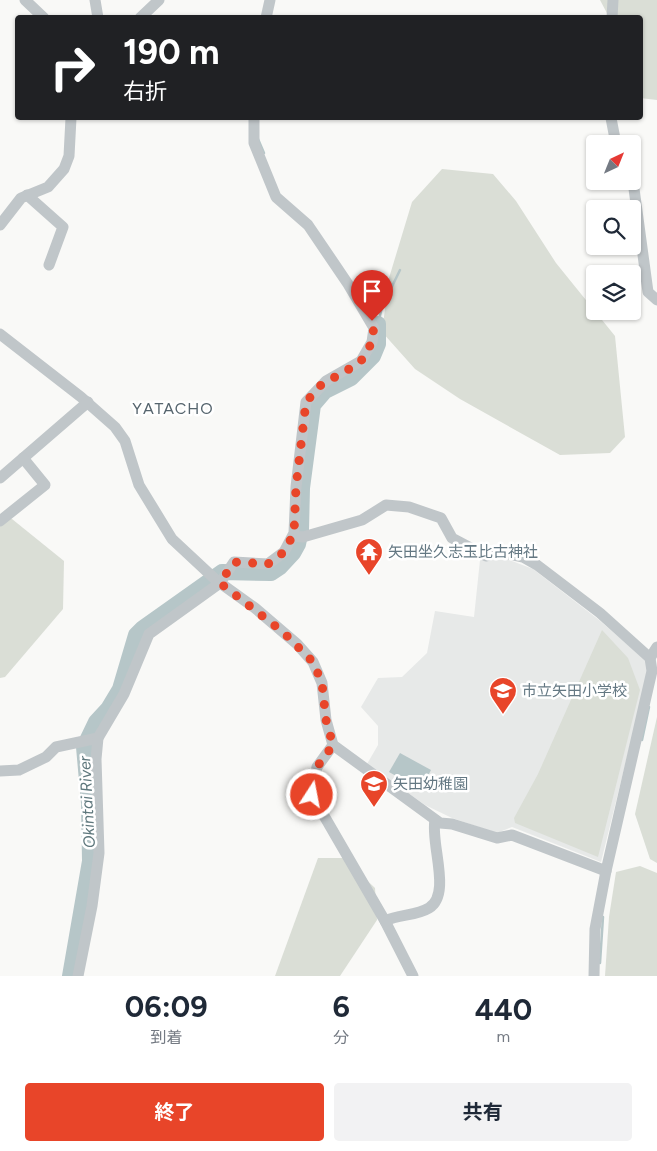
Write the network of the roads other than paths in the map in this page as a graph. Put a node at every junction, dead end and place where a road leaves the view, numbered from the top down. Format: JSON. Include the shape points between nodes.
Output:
{"nodes":[{"id":1,"x":25,"y":0,"type":"edge"},
{"id":2,"x":96,"y":0,"type":"edge"},
{"id":3,"x":159,"y":0,"type":"edge"},
{"id":4,"x":270,"y":0,"type":"edge"},
{"id":5,"x":613,"y":0,"type":"edge"},
{"id":6,"x":41,"y":15,"type":"edge"},
{"id":7,"x":98,"y":15,"type":"edge"},
{"id":8,"x":143,"y":15,"type":"edge"},
{"id":9,"x":267,"y":15,"type":"edge"},
{"id":10,"x":612,"y":15,"type":"edge"},
{"id":11,"x":71,"y":120,"type":"edge"},
{"id":12,"x":254,"y":120,"type":"edge"},
{"id":13,"x":611,"y":120,"type":"edge"},
{"id":14,"x":614,"y":135,"type":"edge"},
{"id":15,"x":635,"y":190,"type":"edge"},
{"id":16,"x":27,"y":195,"type":"junction"},
{"id":17,"x":0,"y":225,"type":"edge"},
{"id":18,"x":49,"y":265,"type":"dead end"},
{"id":19,"x":657,"y":300,"type":"edge"},
{"id":20,"x":0,"y":334,"type":"edge"},
{"id":21,"x":88,"y":402,"type":"junction"},
{"id":22,"x":23,"y":458,"type":"junction"},
{"id":23,"x":0,"y":478,"type":"edge"},
{"id":24,"x":0,"y":521,"type":"edge"},
{"id":25,"x":298,"y":536,"type":"junction"},
{"id":26,"x":220,"y":576,"type":"junction"},
{"id":27,"x":657,"y":647,"type":"edge"},
{"id":28,"x":650,"y":658,"type":"junction"},
{"id":29,"x":98,"y":738,"type":"junction"},
{"id":30,"x":333,"y":745,"type":"junction"},
{"id":31,"x":0,"y":771,"type":"edge"},
{"id":32,"x":434,"y":820,"type":"junction"},
{"id":33,"x":606,"y":871,"type":"junction"},
{"id":34,"x":385,"y":921,"type":"junction"},
{"id":35,"x":78,"y":976,"type":"edge"},
{"id":36,"x":412,"y":976,"type":"edge"},
{"id":37,"x":594,"y":976,"type":"edge"}],
"edges":[{"from":1,"to":6,"type":"street"},
{"from":2,"to":7,"type":"street"},
{"from":3,"to":8,"type":"street"},
{"from":4,"to":9,"type":"street"},
{"from":5,"to":10,"type":"street"},
{"from":11,"to":16,"type":"street","via":[[69,156],[64,169],[48,187]]},
{"from":12,"to":25,"type":"street","via":[[253,136],[276,197],[308,225],[374,328],[372,342],[361,361],[326,381],[306,402],[296,487]]},
{"from":13,"to":14,"type":"street"},
{"from":15,"to":19,"type":"street","via":[[648,292]]},
{"from":16,"to":17,"type":"street","via":[[11,208]]},
{"from":16,"to":18,"type":"street","via":[[63,227]]},
{"from":20,"to":21,"type":"street"},
{"from":21,"to":22,"type":"street"},
{"from":21,"to":26,"type":"street","via":[[120,432],[132,458],[139,485],[172,538]]},
{"from":22,"to":23,"type":"street"},
{"from":22,"to":24,"type":"street","via":[[45,485]]},
{"from":25,"to":26,"type":"street","via":[[274,561],[260,564],[234,562]]},
{"from":25,"to":28,"type":"street","via":[[362,520],[386,505],[409,507],[441,518],[452,538],[486,556],[498,552],[523,557],[537,565],[600,613]]},
{"from":26,"to":29,"type":"street","via":[[149,634],[119,703]]},
{"from":26,"to":30,"type":"street","via":[[313,662],[322,683],[326,720]]},
{"from":27,"to":28,"type":"street"},
{"from":28,"to":33,"type":"street","via":[[652,672]]},
{"from":29,"to":31,"type":"street","via":[[56,747],[46,757],[19,770]]},
{"from":29,"to":35,"type":"street","via":[[98,853],[92,906]]},
{"from":30,"to":32,"type":"street"},
{"from":30,"to":34,"type":"street","via":[[317,767],[312,795]]},
{"from":32,"to":33,"type":"street","via":[[497,838],[512,835]]},
{"from":32,"to":34,"type":"street","via":[[432,831],[440,885],[437,898],[423,911],[396,915]]},
{"from":33,"to":37,"type":"street","via":[[595,929]]},
{"from":34,"to":36,"type":"street"}]}
